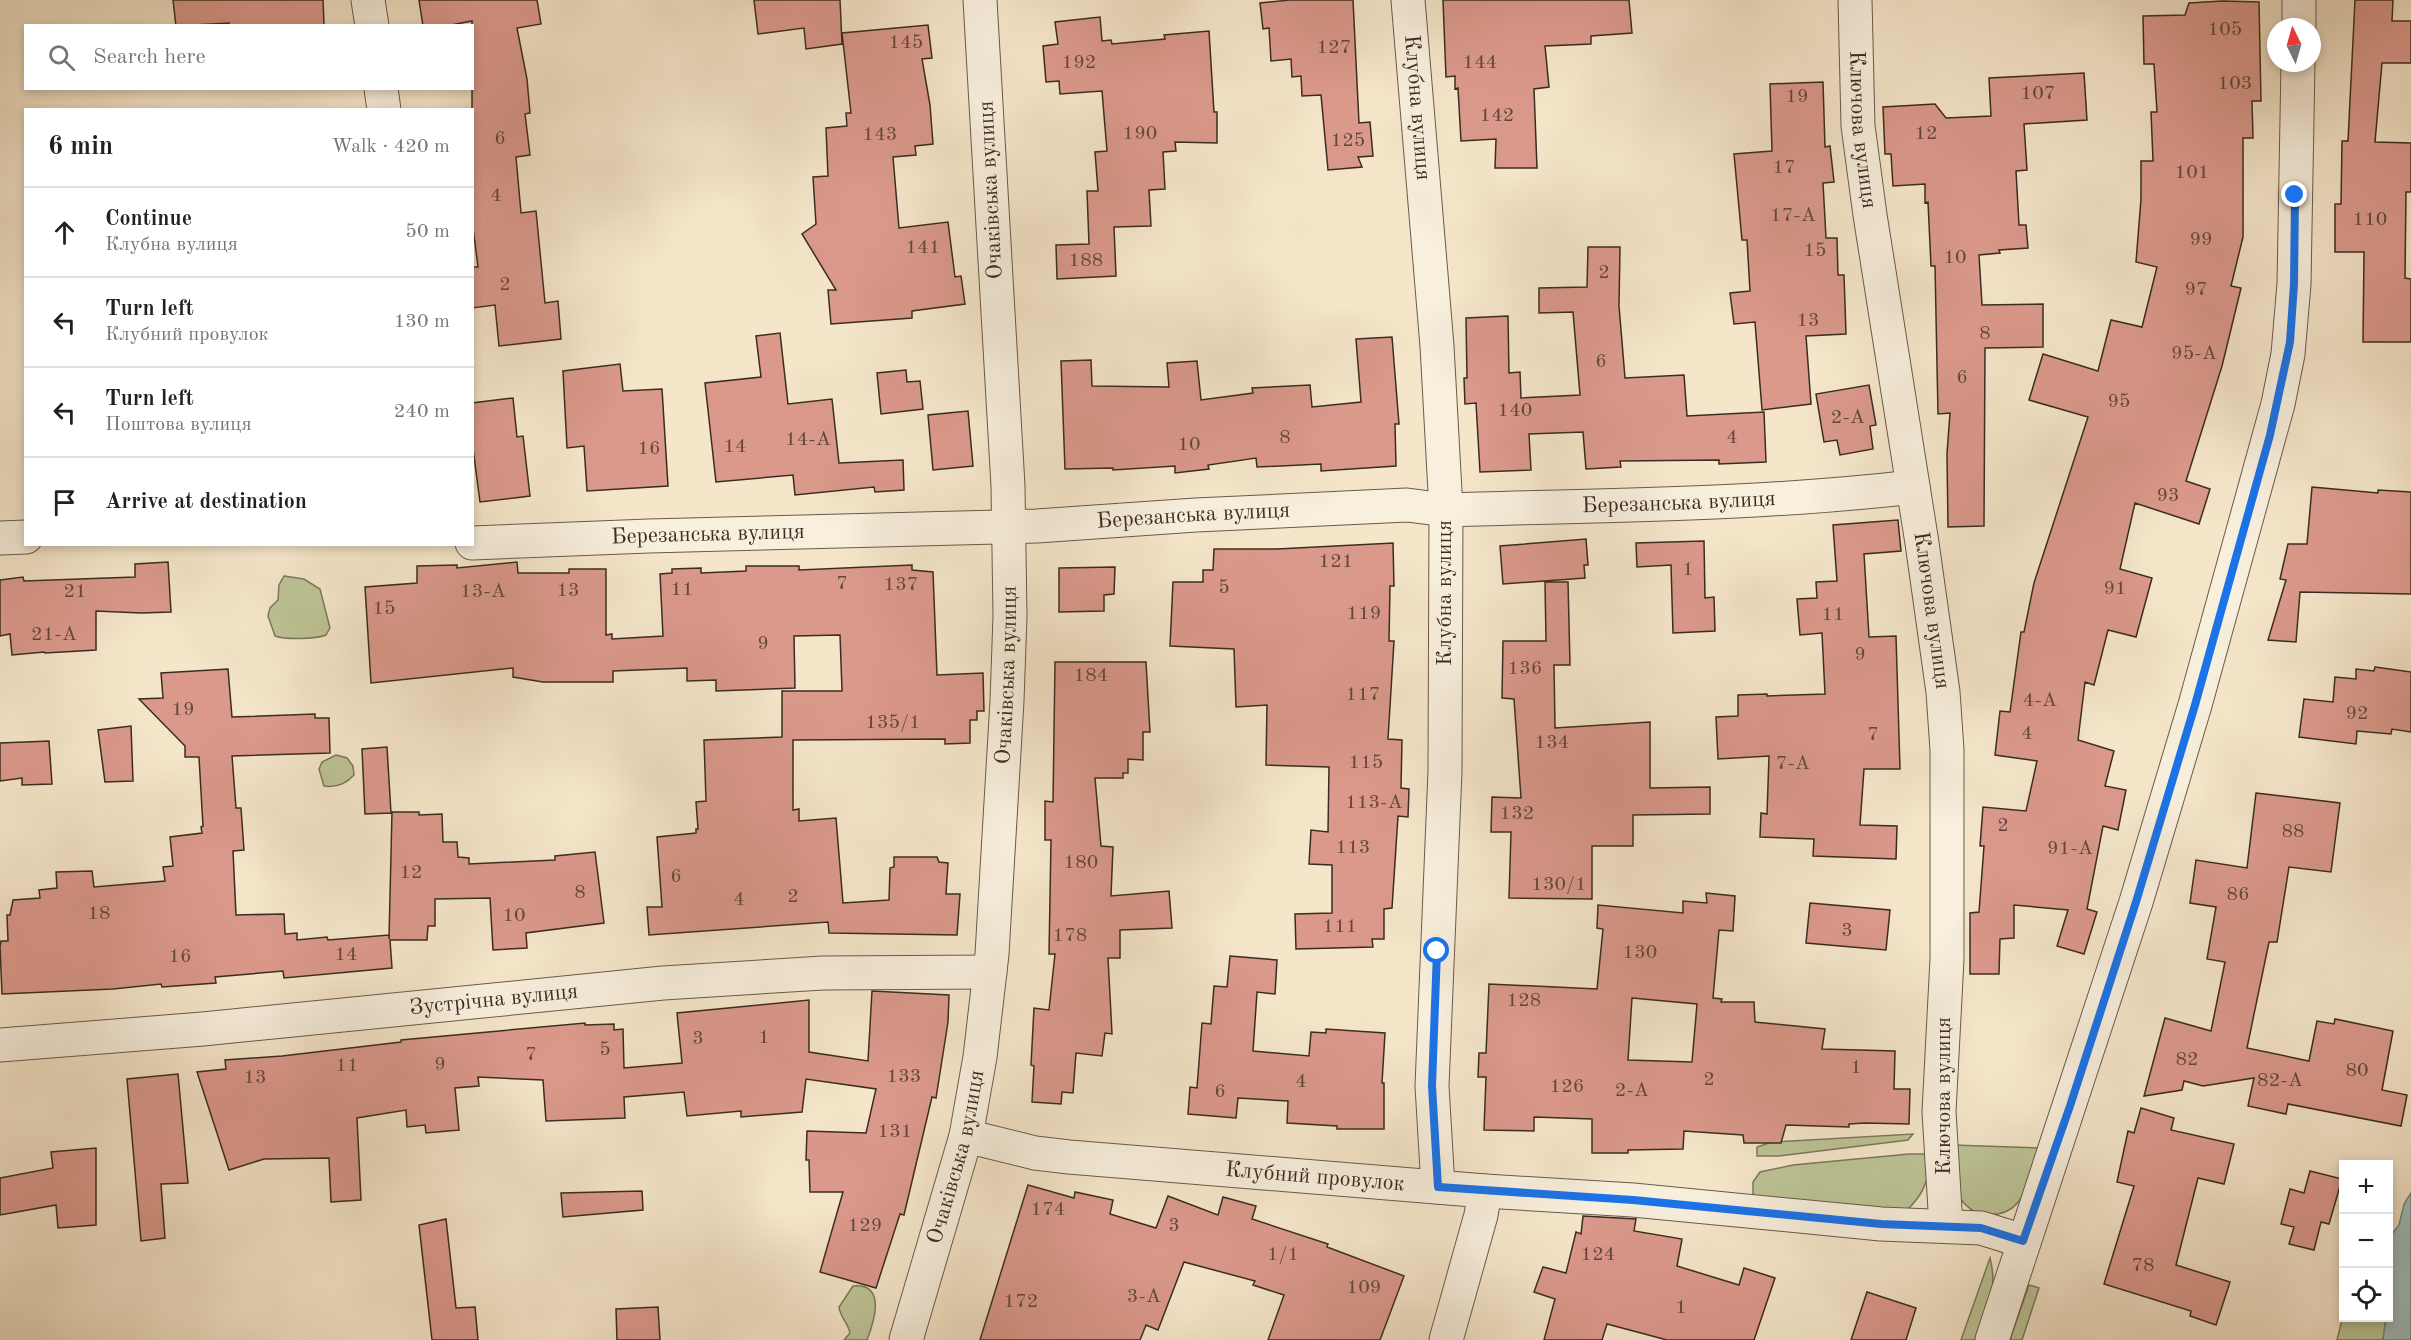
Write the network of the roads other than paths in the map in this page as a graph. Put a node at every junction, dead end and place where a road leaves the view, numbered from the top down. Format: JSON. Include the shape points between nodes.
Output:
{"nodes":[{"id":1,"x":368,"y":0,"type":"edge"},
{"id":2,"x":980,"y":0,"type":"edge"},
{"id":3,"x":1408,"y":0,"type":"edge"},
{"id":4,"x":1855,"y":0,"type":"edge"},
{"id":5,"x":2299,"y":0,"type":"edge"},
{"id":6,"x":2299,"y":18,"type":"edge"},
{"id":7,"x":372,"y":24,"type":"edge"},
{"id":8,"x":2298,"y":72,"type":"edge"},
{"id":9,"x":381,"y":90,"type":"edge"},
{"id":10,"x":384,"y":108,"type":"edge"},
{"id":11,"x":1913,"y":487,"type":"junction"},
{"id":12,"x":1446,"y":510,"type":"junction"},
{"id":13,"x":1008,"y":526,"type":"junction"},
{"id":14,"x":24,"y":537,"type":"edge"},
{"id":15,"x":0,"y":538,"type":"edge"},
{"id":16,"x":474,"y":543,"type":"edge"},
{"id":17,"x":990,"y":972,"type":"junction"},
{"id":18,"x":0,"y":1045,"type":"edge"},
{"id":19,"x":966,"y":1136,"type":"junction"},
{"id":20,"x":1438,"y":1187,"type":"junction"},
{"id":21,"x":1485,"y":1191,"type":"junction"},
{"id":22,"x":1946,"y":1226,"type":"junction"},
{"id":23,"x":2023,"y":1241,"type":"junction"},
{"id":24,"x":906,"y":1340,"type":"edge"},
{"id":25,"x":1446,"y":1340,"type":"edge"},
{"id":26,"x":1992,"y":1340,"type":"edge"}],
"edges":[{"from":1,"to":7,"type":"street"},
{"from":2,"to":13,"type":"street","name":"Очаківська вулиця"},
{"from":3,"to":12,"type":"street","name":"Клубна вулиця","via":[[1437,346]]},
{"from":4,"to":11,"type":"street","name":"Ключова вулиця","via":[[1858,126]]},
{"from":5,"to":6,"type":"street"},
{"from":8,"to":23,"type":"street","via":[[2294,284],[2288,354],[2278,404],[2136,902]]},
{"from":9,"to":10,"type":"street"},
{"from":11,"to":12,"type":"street","name":"Березанська вулиця","via":[[1708,502]]},
{"from":11,"to":22,"type":"street","name":"Ключова вулиця","via":[[1943,692],[1947,750],[1947,959],[1939,1112]]},
{"from":12,"to":13,"type":"street","name":"Березанська вулиця","via":[[1407,505]]},
{"from":12,"to":20,"type":"street","name":"Клубна вулиця","via":[[1445,771],[1432,1086]]},
{"from":13,"to":16,"type":"street","name":"Березанська вулиця"},
{"from":13,"to":17,"type":"street","name":"Очаківська вулиця","via":[[1007,701]]},
{"from":14,"to":15,"type":"street"},
{"from":17,"to":18,"type":"street","name":"Зустрічна вулиця","via":[[823,973],[682,981],[203,1029]]},
{"from":17,"to":19,"type":"street","name":"Очаківська вулиця"},
{"from":19,"to":20,"type":"street","name":"Клубний провулок","via":[[1069,1157]]},
{"from":19,"to":24,"type":"street","name":"Очаківська вулиця"},
{"from":20,"to":21,"type":"street","name":"Клубний провулок"},
{"from":21,"to":22,"type":"street","name":"Клубний провулок"},
{"from":21,"to":25,"type":"street"},
{"from":22,"to":23,"type":"street","name":"Клубний провулок","via":[[1981,1228]]},
{"from":23,"to":26,"type":"street"}]}
